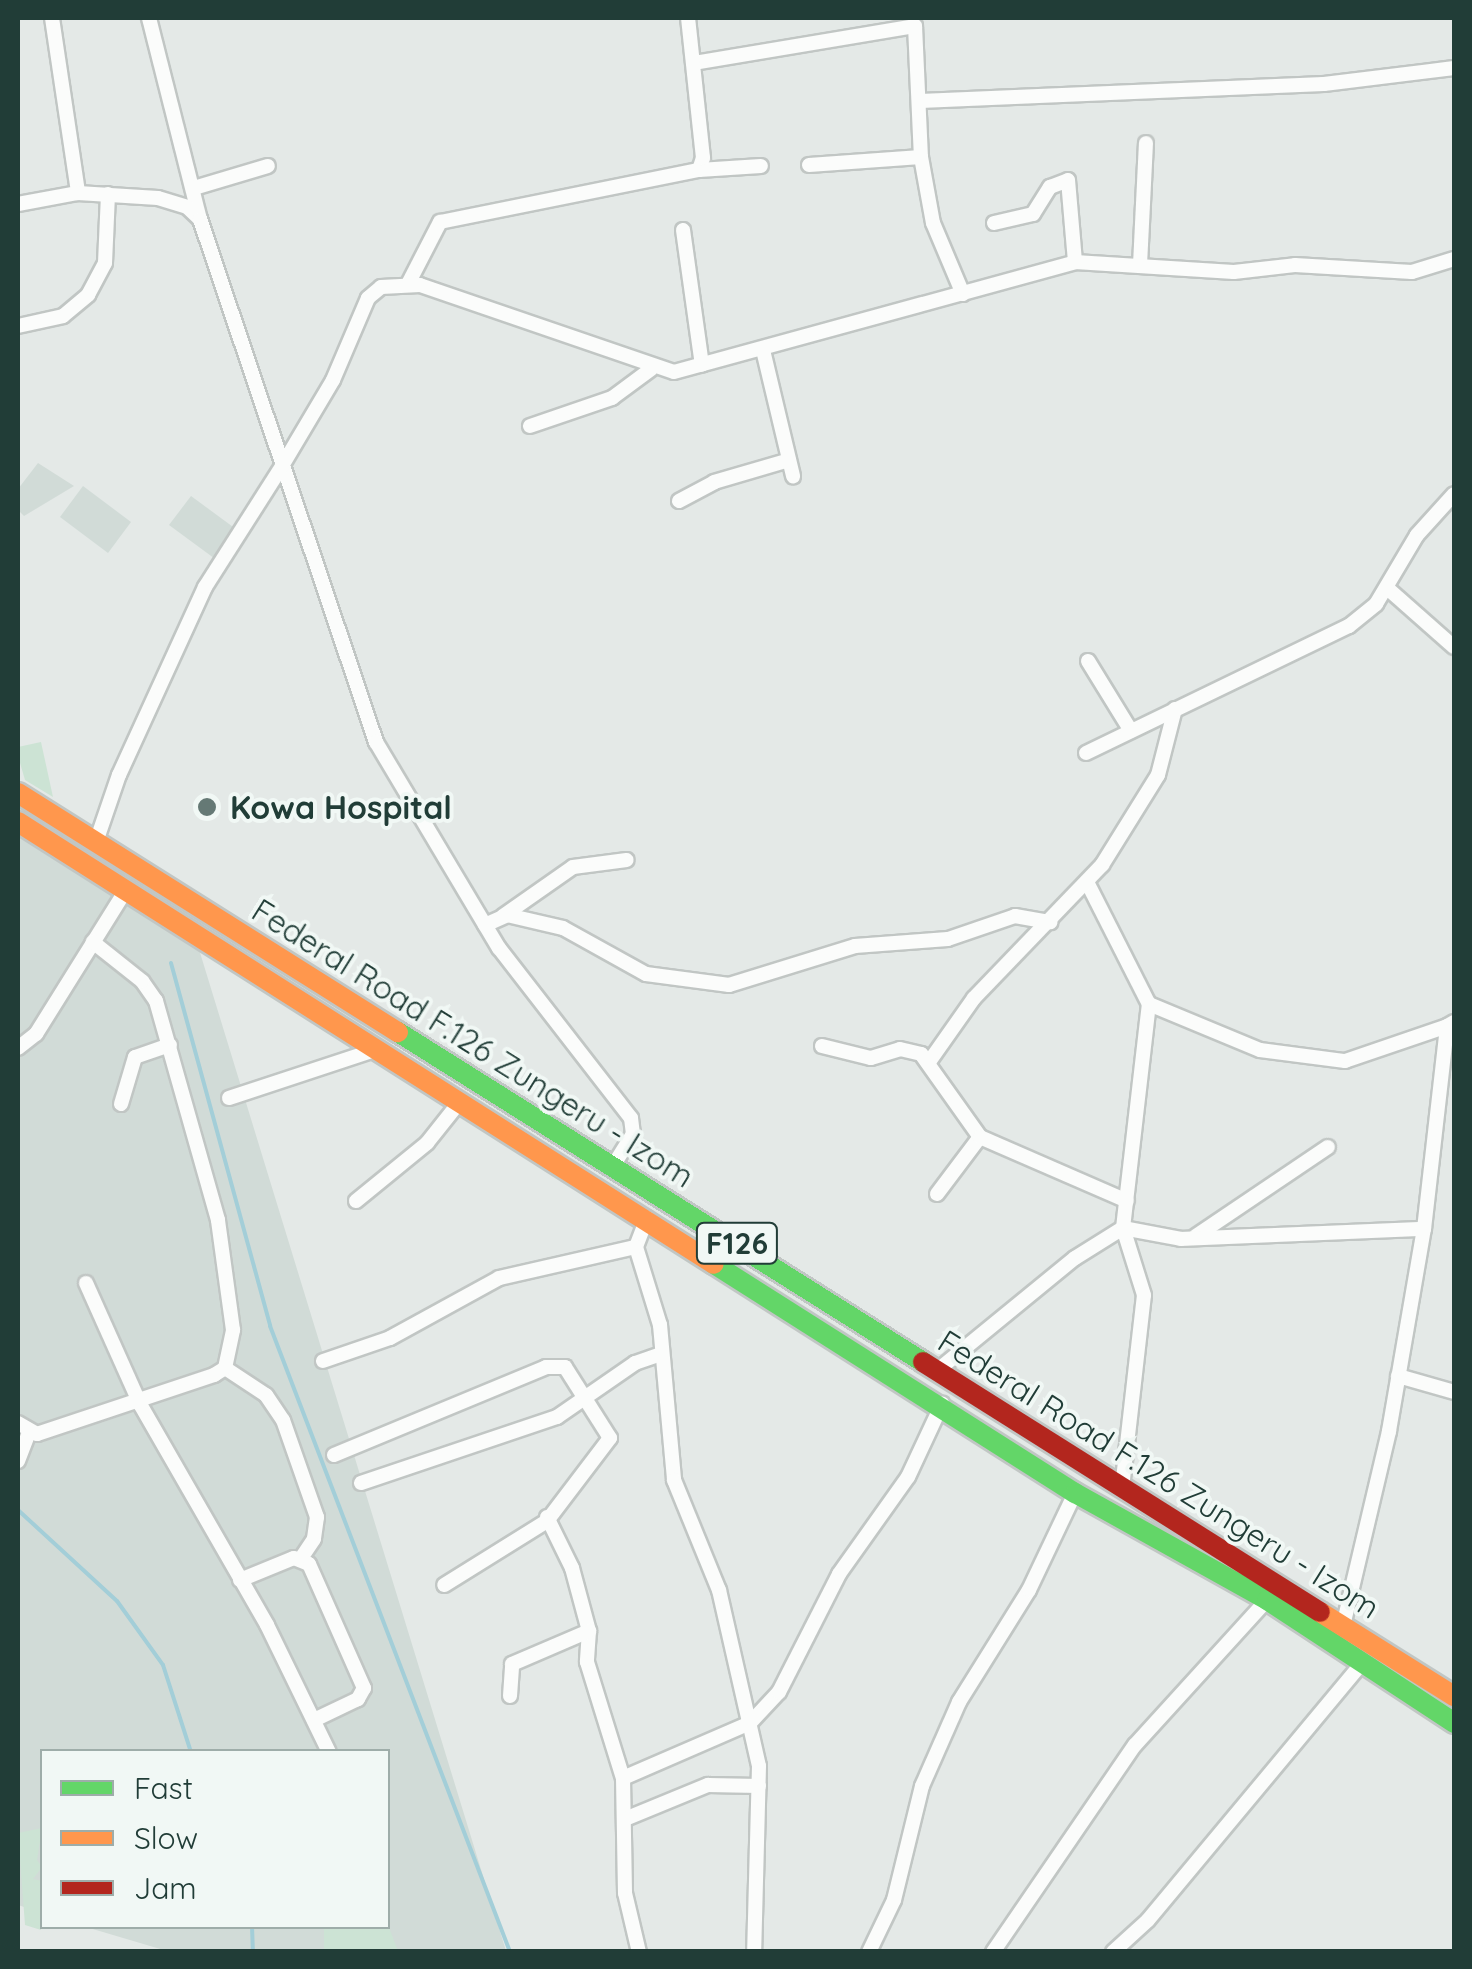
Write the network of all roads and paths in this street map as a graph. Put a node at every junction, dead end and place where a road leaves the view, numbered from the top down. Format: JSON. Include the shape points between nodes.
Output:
{"nodes":[{"id":1,"x":52,"y":18,"type":"edge"},
{"id":2,"x":149,"y":18,"type":"edge"},
{"id":3,"x":688,"y":18,"type":"edge"},
{"id":4,"x":694,"y":64,"type":"junction"},
{"id":5,"x":1454,"y":68,"type":"edge"},
{"id":6,"x":920,"y":101,"type":"junction"},
{"id":7,"x":1146,"y":143,"type":"dead end"},
{"id":8,"x":922,"y":156,"type":"junction"},
{"id":9,"x":809,"y":165,"type":"dead end"},
{"id":10,"x":268,"y":166,"type":"dead end"},
{"id":11,"x":761,"y":166,"type":"dead end"},
{"id":12,"x":699,"y":170,"type":"junction"},
{"id":13,"x":194,"y":188,"type":"junction"},
{"id":14,"x":78,"y":193,"type":"junction"},
{"id":15,"x":108,"y":194,"type":"junction"},
{"id":16,"x":18,"y":204,"type":"edge"},
{"id":17,"x":200,"y":219,"type":"junction"},
{"id":18,"x":994,"y":223,"type":"dead end"},
{"id":19,"x":683,"y":230,"type":"dead end"},
{"id":20,"x":1454,"y":259,"type":"edge"},
{"id":21,"x":1075,"y":262,"type":"junction"},
{"id":22,"x":1140,"y":265,"type":"junction"},
{"id":23,"x":408,"y":284,"type":"junction"},
{"id":24,"x":963,"y":294,"type":"junction"},
{"id":25,"x":18,"y":326,"type":"edge"},
{"id":26,"x":762,"y":350,"type":"junction"},
{"id":27,"x":702,"y":365,"type":"junction"},
{"id":28,"x":651,"y":369,"type":"junction"},
{"id":29,"x":530,"y":426,"type":"dead end"},
{"id":30,"x":789,"y":460,"type":"junction"},
{"id":31,"x":282,"y":466,"type":"junction"},
{"id":32,"x":793,"y":476,"type":"dead end"},
{"id":33,"x":1454,"y":494,"type":"edge"},
{"id":34,"x":679,"y":501,"type":"dead end"},
{"id":35,"x":1387,"y":588,"type":"junction"},
{"id":36,"x":1454,"y":646,"type":"edge"},
{"id":37,"x":1088,"y":661,"type":"dead end"},
{"id":38,"x":1174,"y":709,"type":"junction"},
{"id":39,"x":1132,"y":731,"type":"junction"},
{"id":40,"x":1086,"y":753,"type":"dead end"},
{"id":41,"x":18,"y":793,"type":"edge"},
{"id":42,"x":18,"y":822,"type":"edge"},
{"id":43,"x":96,"y":842,"type":"junction"},
{"id":44,"x":626,"y":860,"type":"dead end"},
{"id":45,"x":1088,"y":884,"type":"junction"},
{"id":46,"x":126,"y":890,"type":"junction"},
{"id":47,"x":503,"y":916,"type":"junction"},
{"id":48,"x":1050,"y":922,"type":"junction"},
{"id":49,"x":485,"y":925,"type":"junction"},
{"id":50,"x":93,"y":942,"type":"junction"},
{"id":51,"x":1149,"y":1004,"type":"junction"},
{"id":52,"x":1450,"y":1024,"type":"edge"},
{"id":53,"x":170,"y":1045,"type":"junction"},
{"id":54,"x":422,"y":1046,"type":"junction"},
{"id":55,"x":822,"y":1046,"type":"dead end"},
{"id":56,"x":18,"y":1048,"type":"edge"},
{"id":57,"x":378,"y":1050,"type":"junction"},
{"id":58,"x":929,"y":1062,"type":"junction"},
{"id":59,"x":407,"y":1068,"type":"junction"},
{"id":60,"x":228,"y":1098,"type":"dead end"},
{"id":61,"x":121,"y":1104,"type":"dead end"},
{"id":62,"x":458,"y":1104,"type":"junction"},
{"id":63,"x":980,"y":1136,"type":"junction"},
{"id":64,"x":1328,"y":1146,"type":"dead end"},
{"id":65,"x":613,"y":1166,"type":"junction"},
{"id":66,"x":937,"y":1194,"type":"dead end"},
{"id":67,"x":356,"y":1200,"type":"dead end"},
{"id":68,"x":1126,"y":1202,"type":"junction"},
{"id":69,"x":647,"y":1218,"type":"junction"},
{"id":70,"x":1124,"y":1228,"type":"junction"},
{"id":71,"x":1424,"y":1229,"type":"junction"},
{"id":72,"x":1194,"y":1238,"type":"junction"},
{"id":73,"x":636,"y":1247,"type":"junction"},
{"id":74,"x":86,"y":1282,"type":"dead end"},
{"id":75,"x":661,"y":1354,"type":"junction"},
{"id":76,"x":323,"y":1362,"type":"dead end"},
{"id":77,"x":225,"y":1368,"type":"junction"},
{"id":78,"x":938,"y":1370,"type":"junction"},
{"id":79,"x":1398,"y":1376,"type":"junction"},
{"id":80,"x":1454,"y":1392,"type":"edge"},
{"id":81,"x":588,"y":1395,"type":"junction"},
{"id":82,"x":140,"y":1404,"type":"junction"},
{"id":83,"x":942,"y":1404,"type":"junction"},
{"id":84,"x":23,"y":1428,"type":"edge"},
{"id":85,"x":334,"y":1455,"type":"dead end"},
{"id":86,"x":18,"y":1461,"type":"edge"},
{"id":87,"x":361,"y":1483,"type":"dead end"},
{"id":88,"x":1122,"y":1488,"type":"junction"},
{"id":89,"x":1075,"y":1493,"type":"junction"},
{"id":90,"x":547,"y":1517,"type":"junction"},
{"id":91,"x":301,"y":1558,"type":"junction"},
{"id":92,"x":240,"y":1580,"type":"junction"},
{"id":93,"x":444,"y":1585,"type":"dead end"},
{"id":94,"x":1267,"y":1600,"type":"junction"},
{"id":95,"x":1343,"y":1626,"type":"junction"},
{"id":96,"x":589,"y":1631,"type":"junction"},
{"id":97,"x":1362,"y":1663,"type":"junction"},
{"id":98,"x":1454,"y":1693,"type":"edge"},
{"id":99,"x":510,"y":1696,"type":"dead end"},
{"id":100,"x":314,"y":1720,"type":"junction"},
{"id":101,"x":750,"y":1723,"type":"junction"},
{"id":102,"x":1454,"y":1723,"type":"edge"},
{"id":103,"x":328,"y":1749,"type":"edge"},
{"id":104,"x":623,"y":1778,"type":"junction"},
{"id":105,"x":759,"y":1786,"type":"junction"},
{"id":106,"x":625,"y":1819,"type":"junction"},
{"id":107,"x":639,"y":1952,"type":"edge"},
{"id":108,"x":754,"y":1952,"type":"edge"},
{"id":109,"x":869,"y":1952,"type":"edge"},
{"id":110,"x":993,"y":1952,"type":"edge"},
{"id":111,"x":1113,"y":1952,"type":"edge"}],
"edges":[{"from":1,"to":14,"type":"street"},
{"from":2,"to":13,"type":"street"},
{"from":3,"to":4,"type":"street"},
{"from":4,"to":6,"type":"street","via":[[916,26]]},
{"from":4,"to":12,"type":"street"},
{"from":5,"to":6,"type":"street","via":[[1324,84]]},
{"from":6,"to":8,"type":"street"},
{"from":7,"to":22,"type":"street"},
{"from":8,"to":9,"type":"street"},
{"from":8,"to":24,"type":"street","via":[[934,223]]},
{"from":10,"to":13,"type":"street"},
{"from":11,"to":12,"type":"street"},
{"from":12,"to":23,"type":"street","via":[[440,222]]},
{"from":13,"to":17,"type":"street"},
{"from":14,"to":15,"type":"street"},
{"from":14,"to":16,"type":"street"},
{"from":15,"to":17,"type":"street","via":[[174,201]]},
{"from":15,"to":25,"type":"street","via":[[105,263],[88,295],[63,316]]},
{"from":17,"to":31,"type":"street"},
{"from":18,"to":21,"type":"street","via":[[1033,214],[1050,187],[1068,180]]},
{"from":19,"to":27,"type":"street"},
{"from":20,"to":22,"type":"street","via":[[1412,272]]},
{"from":21,"to":22,"type":"street"},
{"from":21,"to":24,"type":"street"},
{"from":23,"to":28,"type":"street"},
{"from":23,"to":31,"type":"street","via":[[381,287],[368,298],[333,380]]},
{"from":24,"to":26,"type":"street"},
{"from":26,"to":27,"type":"street"},
{"from":26,"to":30,"type":"street"},
{"from":27,"to":28,"type":"street"},
{"from":28,"to":29,"type":"street","via":[[612,398]]},
{"from":30,"to":32,"type":"street"},
{"from":30,"to":34,"type":"street","via":[[714,482]]},
{"from":31,"to":43,"type":"street","via":[[205,587],[119,775]]},
{"from":31,"to":49,"type":"street","via":[[376,742]]},
{"from":33,"to":35,"type":"street","via":[[1417,535]]},
{"from":35,"to":36,"type":"street"},
{"from":35,"to":38,"type":"street","via":[[1348,626]]},
{"from":37,"to":39,"type":"street"},
{"from":38,"to":39,"type":"street"},
{"from":38,"to":45,"type":"street","via":[[1158,775]]},
{"from":39,"to":40,"type":"street"},
{"from":41,"to":43,"type":"main road","name":"Federal Road F.126 Zungeru - Izom","number":"F126"},
{"from":42,"to":46,"type":"main road","name":"Federal Road F.126 Zungeru - Izom","number":"F126"},
{"from":43,"to":54,"type":"main road","name":"Federal Road F.126 Zungeru - Izom","number":"F126"},
{"from":44,"to":47,"type":"street","via":[[574,866]]},
{"from":45,"to":48,"type":"street"},
{"from":45,"to":51,"type":"street"},
{"from":46,"to":50,"type":"street"},
{"from":46,"to":57,"type":"main road","name":"Federal Road F.126 Zungeru - Izom","number":"F126"},
{"from":47,"to":48,"type":"street","via":[[579,934],[646,974],[729,985],[854,946],[948,939],[1010,917]]},
{"from":47,"to":49,"type":"street"},
{"from":48,"to":58,"type":"street","via":[[974,998]]},
{"from":49,"to":65,"type":"street","via":[[631,1118],[633,1134]]},
{"from":50,"to":53,"type":"street","via":[[150,990]]},
{"from":50,"to":56,"type":"street","via":[[36,1034]]},
{"from":51,"to":52,"type":"street","via":[[1278,1056],[1345,1061]]},
{"from":51,"to":68,"type":"street"},
{"from":52,"to":71,"type":"street"},
{"from":53,"to":61,"type":"street","via":[[135,1056]]},
{"from":53,"to":77,"type":"street","via":[[232,1290]]},
{"from":54,"to":59,"type":"main road"},
{"from":54,"to":65,"type":"main road","name":"Federal Road F.126 Zungeru - Izom","number":"F126"},
{"from":55,"to":58,"type":"street","via":[[871,1058],[900,1049]]},
{"from":57,"to":59,"type":"main road","name":"Federal Road F.126 Zungeru - Izom","number":"F126"},
{"from":57,"to":60,"type":"street"},
{"from":58,"to":63,"type":"street"},
{"from":59,"to":62,"type":"main road","name":"Federal Road F.126 Zungeru - Izom","number":"F126"},
{"from":62,"to":67,"type":"street","via":[[427,1143]]},
{"from":62,"to":69,"type":"main road","name":"Federal Road F.126 Zungeru - Izom","number":"F126"},
{"from":63,"to":66,"type":"street"},
{"from":63,"to":68,"type":"street"},
{"from":64,"to":72,"type":"street"},
{"from":65,"to":78,"type":"main road","name":"Federal Road F.126 Zungeru - Izom","number":"F126"},
{"from":68,"to":70,"type":"street"},
{"from":69,"to":73,"type":"street"},
{"from":69,"to":83,"type":"main road","name":"Federal Road F.126 Zungeru - Izom","number":"F126"},
{"from":70,"to":72,"type":"street"},
{"from":70,"to":78,"type":"street","via":[[1075,1258]]},
{"from":70,"to":88,"type":"street","via":[[1144,1295]]},
{"from":71,"to":72,"type":"street"},
{"from":71,"to":79,"type":"street"},
{"from":73,"to":75,"type":"street"},
{"from":73,"to":76,"type":"street","via":[[499,1278],[390,1338]]},
{"from":74,"to":82,"type":"street"},
{"from":75,"to":81,"type":"street"},
{"from":75,"to":101,"type":"street","via":[[674,1480],[719,1590]]},
{"from":77,"to":82,"type":"street"},
{"from":77,"to":91,"type":"street","via":[[266,1395],[283,1420],[316,1517],[314,1539]]},
{"from":78,"to":88,"type":"main road","name":"Federal Road F.126 Zungeru - Izom","number":"F126"},
{"from":79,"to":80,"type":"street"},
{"from":79,"to":95,"type":"street"},
{"from":81,"to":85,"type":"street","via":[[564,1366],[552,1365]]},
{"from":81,"to":87,"type":"street","via":[[557,1416]]},
{"from":81,"to":90,"type":"street","via":[[610,1438]]},
{"from":82,"to":84,"type":"street"},
{"from":82,"to":92,"type":"street"},
{"from":83,"to":89,"type":"main road","name":"Federal Road F.126 Zungeru - Izom","number":"F126"},
{"from":83,"to":101,"type":"street","via":[[908,1478],[839,1574],[779,1692]]},
{"from":84,"to":86,"type":"street"},
{"from":88,"to":95,"type":"main road","name":"Federal Road F.126 Zungeru - Izom","number":"F126"},
{"from":89,"to":94,"type":"main road","name":"Federal Road F.126 Zungeru - Izom","number":"F126"},
{"from":89,"to":109,"type":"street","via":[[1029,1590],[958,1702],[910,1825],[894,1900]]},
{"from":90,"to":93,"type":"street","via":[[528,1537]]},
{"from":90,"to":96,"type":"street","via":[[572,1568]]},
{"from":91,"to":92,"type":"street"},
{"from":91,"to":100,"type":"street","via":[[364,1688],[358,1699]]},
{"from":92,"to":100,"type":"street"},
{"from":94,"to":97,"type":"main road","name":"Federal Road F.126 Zungeru - Izom","number":"F126"},
{"from":94,"to":110,"type":"street","via":[[1135,1745]]},
{"from":95,"to":98,"type":"main road","name":"Federal Road F.126 Zungeru - Izom","number":"F126"},
{"from":96,"to":99,"type":"street","via":[[512,1664]]},
{"from":96,"to":104,"type":"street","via":[[587,1662]]},
{"from":97,"to":102,"type":"main road","name":"Federal Road F.126 Zungeru - Izom","number":"F126"},
{"from":97,"to":111,"type":"street","via":[[1148,1920]]},
{"from":100,"to":103,"type":"street"},
{"from":101,"to":104,"type":"street"},
{"from":101,"to":105,"type":"street"},
{"from":104,"to":106,"type":"street"},
{"from":105,"to":106,"type":"street","via":[[708,1786]]},
{"from":105,"to":108,"type":"street"},
{"from":106,"to":107,"type":"street","via":[[625,1894]]}]}
